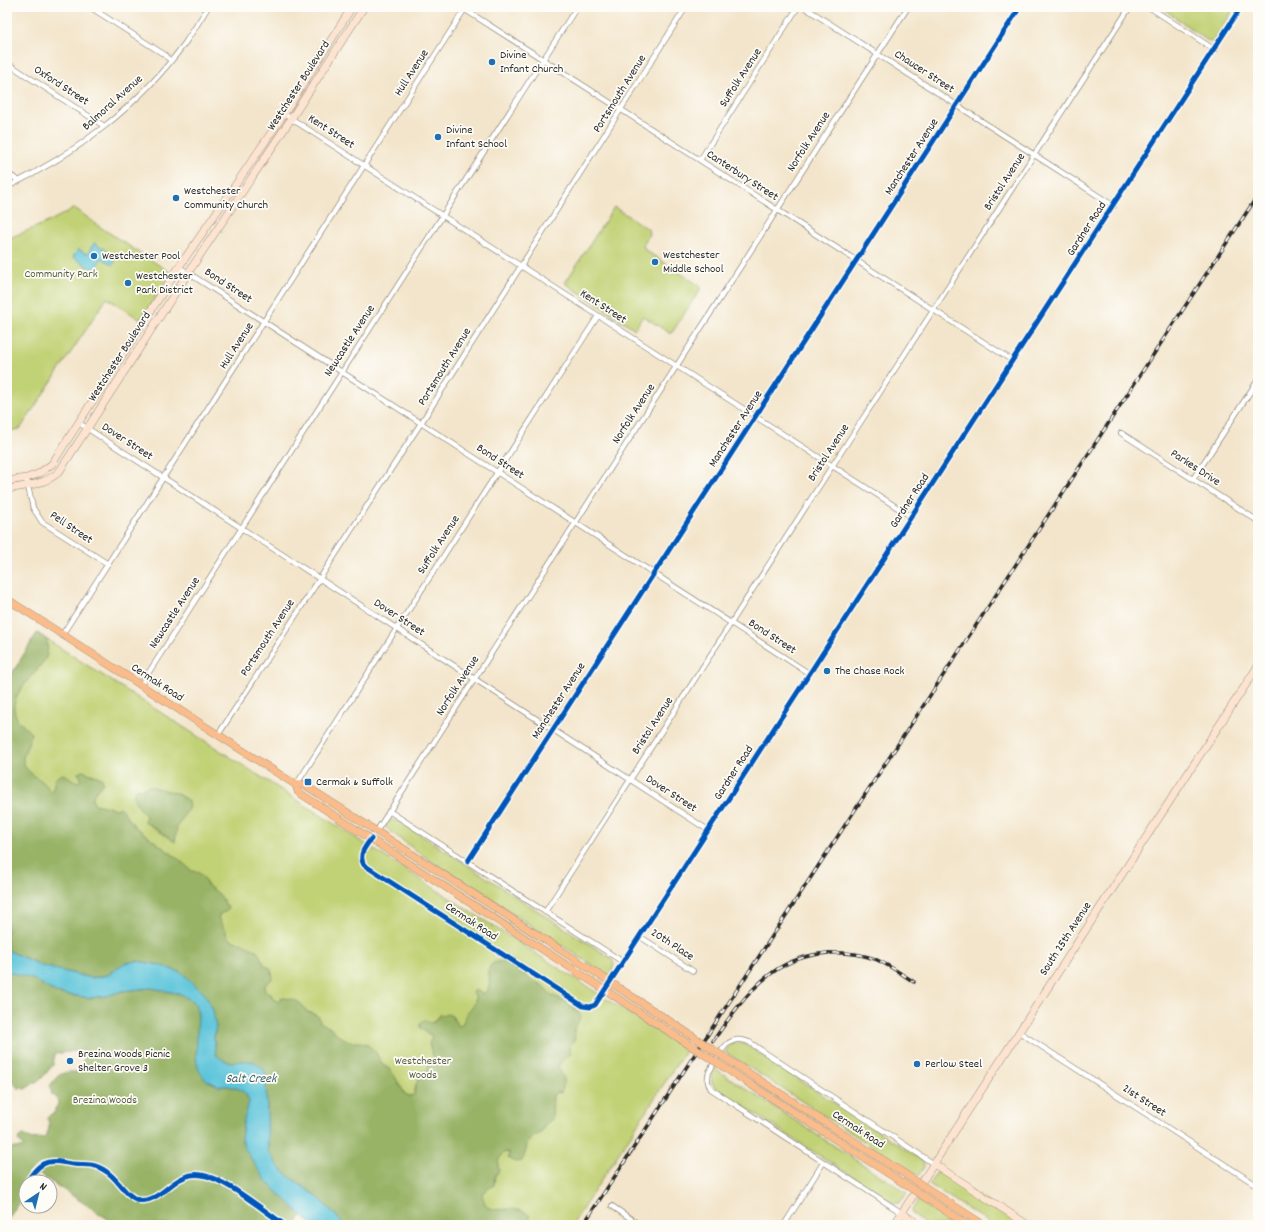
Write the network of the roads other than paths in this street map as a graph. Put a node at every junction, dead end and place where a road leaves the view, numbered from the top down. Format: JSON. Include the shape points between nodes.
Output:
{"nodes":[{"id":1,"x":90,"y":7,"type":"edge"},
{"id":2,"x":208,"y":7,"type":"edge"},
{"id":3,"x":352,"y":7,"type":"edge"},
{"id":4,"x":364,"y":7,"type":"edge"},
{"id":5,"x":577,"y":7,"type":"edge"},
{"id":6,"x":686,"y":7,"type":"edge"},
{"id":7,"x":798,"y":7,"type":"edge"},
{"id":8,"x":804,"y":7,"type":"edge"},
{"id":9,"x":908,"y":7,"type":"edge"},
{"id":10,"x":1020,"y":7,"type":"edge"},
{"id":11,"x":1130,"y":7,"type":"edge"},
{"id":12,"x":1149,"y":7,"type":"edge"},
{"id":13,"x":1240,"y":7,"type":"edge"},
{"id":14,"x":464,"y":8,"type":"edge"},
{"id":15,"x":1215,"y":50,"type":"junction"},
{"id":16,"x":877,"y":55,"type":"junction"},
{"id":17,"x":543,"y":60,"type":"junction"},
{"id":18,"x":171,"y":61,"type":"junction"},
{"id":19,"x":7,"y":63,"type":"edge"},
{"id":20,"x":957,"y":106,"type":"junction"},
{"id":21,"x":621,"y":110,"type":"junction"},
{"id":22,"x":284,"y":114,"type":"junction"},
{"id":23,"x":291,"y":119,"type":"junction"},
{"id":24,"x":104,"y":126,"type":"junction"},
{"id":25,"x":1035,"y":155,"type":"junction"},
{"id":26,"x":700,"y":160,"type":"junction"},
{"id":27,"x":365,"y":166,"type":"junction"},
{"id":28,"x":7,"y":173,"type":"edge"},
{"id":29,"x":19,"y":181,"type":"junction"},
{"id":30,"x":7,"y":187,"type":"edge"},
{"id":31,"x":1114,"y":206,"type":"junction"},
{"id":32,"x":778,"y":210,"type":"junction"},
{"id":33,"x":442,"y":216,"type":"junction"},
{"id":34,"x":856,"y":261,"type":"junction"},
{"id":35,"x":520,"y":266,"type":"junction"},
{"id":36,"x":179,"y":267,"type":"junction"},
{"id":37,"x":188,"y":273,"type":"junction"},
{"id":38,"x":934,"y":310,"type":"junction"},
{"id":39,"x":598,"y":316,"type":"junction"},
{"id":40,"x":264,"y":322,"type":"junction"},
{"id":41,"x":1013,"y":361,"type":"junction"},
{"id":42,"x":677,"y":367,"type":"junction"},
{"id":43,"x":342,"y":372,"type":"junction"},
{"id":44,"x":1258,"y":380,"type":"edge"},
{"id":45,"x":755,"y":417,"type":"junction"},
{"id":46,"x":79,"y":423,"type":"junction"},
{"id":47,"x":421,"y":423,"type":"junction"},
{"id":48,"x":87,"y":428,"type":"junction"},
{"id":49,"x":1121,"y":432,"type":"dead end"},
{"id":50,"x":832,"y":466,"type":"junction"},
{"id":51,"x":498,"y":472,"type":"junction"},
{"id":52,"x":26,"y":478,"type":"junction"},
{"id":53,"x":164,"y":478,"type":"junction"},
{"id":54,"x":1193,"y":479,"type":"junction"},
{"id":55,"x":7,"y":481,"type":"edge"},
{"id":56,"x":28,"y":486,"type":"junction"},
{"id":57,"x":7,"y":489,"type":"edge"},
{"id":58,"x":912,"y":517,"type":"junction"},
{"id":59,"x":1258,"y":521,"type":"edge"},
{"id":60,"x":576,"y":523,"type":"junction"},
{"id":61,"x":242,"y":528,"type":"junction"},
{"id":62,"x":108,"y":564,"type":"junction"},
{"id":63,"x":654,"y":573,"type":"junction"},
{"id":64,"x":319,"y":578,"type":"junction"},
{"id":65,"x":7,"y":599,"type":"edge"},
{"id":66,"x":731,"y":623,"type":"junction"},
{"id":67,"x":396,"y":628,"type":"junction"},
{"id":68,"x":62,"y":635,"type":"junction"},
{"id":69,"x":1258,"y":666,"type":"edge"},
{"id":70,"x":810,"y":674,"type":"junction"},
{"id":71,"x":475,"y":679,"type":"junction"},
{"id":72,"x":140,"y":686,"type":"junction"},
{"id":73,"x":552,"y":729,"type":"junction"},
{"id":74,"x":218,"y":735,"type":"junction"},
{"id":75,"x":630,"y":780,"type":"junction"},
{"id":76,"x":296,"y":785,"type":"junction"},
{"id":77,"x":389,"y":811,"type":"junction"},
{"id":78,"x":708,"y":830,"type":"junction"},
{"id":79,"x":376,"y":832,"type":"junction"},
{"id":80,"x":371,"y":839,"type":"junction"},
{"id":81,"x":468,"y":861,"type":"junction"},
{"id":82,"x":545,"y":912,"type":"junction"},
{"id":83,"x":640,"y":936,"type":"junction"},
{"id":84,"x":623,"y":962,"type":"junction"},
{"id":85,"x":693,"y":971,"type":"dead end"},
{"id":86,"x":595,"y":1005,"type":"joint"},
{"id":87,"x":1019,"y":1032,"type":"junction"},
{"id":88,"x":823,"y":1163,"type":"junction"},
{"id":89,"x":934,"y":1164,"type":"junction"},
{"id":90,"x":1258,"y":1186,"type":"edge"},
{"id":91,"x":612,"y":1206,"type":"dead end"},
{"id":92,"x":902,"y":1213,"type":"junction"},
{"id":93,"x":640,"y":1225,"type":"edge"},
{"id":94,"x":784,"y":1225,"type":"edge"},
{"id":95,"x":894,"y":1225,"type":"edge"},
{"id":96,"x":920,"y":1225,"type":"edge"},
{"id":97,"x":968,"y":1225,"type":"edge"},
{"id":98,"x":984,"y":1225,"type":"edge"},
{"id":99,"x":1028,"y":1225,"type":"edge"}],
"edges":[{"from":1,"to":18,"type":"street"},
{"from":2,"to":18,"type":"street","name":"Balmoral Avenue"},
{"from":3,"to":22,"type":"street","name":"Westchester Boulevard"},
{"from":4,"to":23,"type":"street","name":"Westchester Boulevard"},
{"from":5,"to":17,"type":"street","name":"Newcastle Avenue"},
{"from":6,"to":21,"type":"street","name":"Portsmouth Avenue"},
{"from":7,"to":26,"type":"street","name":"Suffolk Avenue"},
{"from":8,"to":16,"type":"street","name":"Chaucer Street"},
{"from":9,"to":16,"type":"street","name":"Norfolk Avenue"},
{"from":10,"to":20,"type":"street","name":"Manchester Avenue"},
{"from":11,"to":25,"type":"street","name":"Bristol Avenue"},
{"from":12,"to":15,"type":"street"},
{"from":13,"to":15,"type":"street","name":"Gardner Road"},
{"from":14,"to":17,"type":"street","name":"Canterbury Street"},
{"from":14,"to":27,"type":"street","name":"Hull Avenue"},
{"from":15,"to":31,"type":"street","name":"Gardner Road"},
{"from":16,"to":20,"type":"street","name":"Chaucer Street"},
{"from":16,"to":32,"type":"street","name":"Norfolk Avenue"},
{"from":17,"to":21,"type":"street","name":"Canterbury Street"},
{"from":17,"to":33,"type":"street","name":"Newcastle Avenue"},
{"from":18,"to":24,"type":"street","name":"Balmoral Avenue","via":[[143,91]]},
{"from":19,"to":24,"type":"street","name":"Oxford Street"},
{"from":20,"to":25,"type":"street","name":"Chaucer Street"},
{"from":20,"to":34,"type":"street","name":"Manchester Avenue"},
{"from":21,"to":26,"type":"street","name":"Canterbury Street"},
{"from":21,"to":35,"type":"street","name":"Portsmouth Avenue"},
{"from":22,"to":23,"type":"street","name":"Kent Street"},
{"from":22,"to":36,"type":"street","name":"Westchester Boulevard"},
{"from":23,"to":27,"type":"street","name":"Kent Street"},
{"from":23,"to":37,"type":"street","name":"Westchester Boulevard"},
{"from":24,"to":29,"type":"street","name":"Balmoral Avenue","via":[[68,153]]},
{"from":25,"to":31,"type":"street","name":"Chaucer Street"},
{"from":25,"to":38,"type":"street","name":"Bristol Avenue"},
{"from":26,"to":32,"type":"street","name":"Canterbury Street"},
{"from":27,"to":33,"type":"street","name":"Kent Street"},
{"from":27,"to":40,"type":"street","name":"Hull Avenue"},
{"from":28,"to":29,"type":"street"},
{"from":29,"to":30,"type":"street","name":"Balmoral Avenue"},
{"from":31,"to":41,"type":"street","name":"Gardner Road"},
{"from":32,"to":34,"type":"street","name":"Canterbury Street"},
{"from":32,"to":42,"type":"street","name":"Norfolk Avenue"},
{"from":33,"to":35,"type":"street","name":"Kent Street"},
{"from":33,"to":43,"type":"street","name":"Newcastle Avenue"},
{"from":34,"to":38,"type":"street","name":"Canterbury Street"},
{"from":34,"to":45,"type":"street","name":"Manchester Avenue"},
{"from":35,"to":39,"type":"street","name":"Kent Street"},
{"from":35,"to":47,"type":"street","name":"Portsmouth Avenue"},
{"from":36,"to":37,"type":"street","name":"Bond Street"},
{"from":36,"to":46,"type":"street","name":"Westchester Boulevard"},
{"from":37,"to":40,"type":"street","name":"Bond Street"},
{"from":37,"to":48,"type":"street","name":"Westchester Boulevard"},
{"from":38,"to":41,"type":"street","name":"Canterbury Street"},
{"from":38,"to":50,"type":"street","name":"Bristol Avenue"},
{"from":39,"to":42,"type":"street","name":"Kent Street"},
{"from":39,"to":51,"type":"street","name":"Suffolk Avenue"},
{"from":40,"to":43,"type":"street","name":"Bond Street"},
{"from":40,"to":53,"type":"street","name":"Hull Avenue"},
{"from":41,"to":58,"type":"street","name":"Gardner Road"},
{"from":42,"to":45,"type":"street","name":"Kent Street"},
{"from":42,"to":60,"type":"street","name":"Norfolk Avenue"},
{"from":43,"to":47,"type":"street","name":"Bond Street"},
{"from":43,"to":61,"type":"street","name":"Newcastle Avenue"},
{"from":44,"to":54,"type":"street"},
{"from":45,"to":50,"type":"street","name":"Kent Street"},
{"from":45,"to":63,"type":"street","name":"Manchester Avenue"},
{"from":46,"to":48,"type":"street","name":"Dover Street"},
{"from":46,"to":52,"type":"street","name":"Westchester Boulevard","via":[[52,464],[38,474]]},
{"from":47,"to":51,"type":"street","name":"Bond Street"},
{"from":47,"to":64,"type":"street","name":"Portsmouth Avenue"},
{"from":48,"to":53,"type":"street","name":"Dover Street"},
{"from":48,"to":56,"type":"street","name":"Westchester Boulevard","via":[[59,472],[44,482]]},
{"from":49,"to":54,"type":"street","name":"Parkes Drive"},
{"from":50,"to":58,"type":"street","name":"Kent Street"},
{"from":50,"to":66,"type":"street","name":"Bristol Avenue"},
{"from":51,"to":60,"type":"street","name":"Bond Street"},
{"from":51,"to":67,"type":"street","name":"Suffolk Avenue"},
{"from":52,"to":55,"type":"street","name":"Westchester Boulevard"},
{"from":52,"to":56,"type":"street","name":"Pell Street"},
{"from":53,"to":61,"type":"street","name":"Dover Street"},
{"from":53,"to":62,"type":"street","name":"Hull Avenue"},
{"from":54,"to":59,"type":"street","name":"Parkes Drive"},
{"from":56,"to":57,"type":"street","name":"Westchester Boulevard"},
{"from":56,"to":62,"type":"street","name":"Pell Street","via":[[33,508],[42,522]]},
{"from":58,"to":70,"type":"street","name":"Gardner Road"},
{"from":60,"to":63,"type":"street","name":"Bond Street"},
{"from":60,"to":71,"type":"street","name":"Norfolk Avenue"},
{"from":61,"to":64,"type":"street","name":"Dover Street"},
{"from":61,"to":72,"type":"street","name":"Newcastle Avenue"},
{"from":62,"to":68,"type":"street","name":"Hull Avenue"},
{"from":63,"to":66,"type":"street","name":"Bond Street"},
{"from":63,"to":73,"type":"street","name":"Manchester Avenue"},
{"from":64,"to":67,"type":"street","name":"Dover Street"},
{"from":64,"to":74,"type":"street","name":"Portsmouth Avenue"},
{"from":65,"to":68,"type":"main road","name":"Cermak Road"},
{"from":66,"to":70,"type":"street","name":"Bond Street"},
{"from":66,"to":75,"type":"street","name":"Bristol Avenue"},
{"from":67,"to":71,"type":"street","name":"Dover Street"},
{"from":67,"to":76,"type":"street","name":"Suffolk Avenue"},
{"from":68,"to":72,"type":"main road","name":"Cermak Road"},
{"from":69,"to":87,"type":"street","name":"South 25th Avenue"},
{"from":70,"to":78,"type":"street","name":"Gardner Road"},
{"from":71,"to":73,"type":"street","name":"Dover Street"},
{"from":71,"to":77,"type":"street","name":"Norfolk Avenue"},
{"from":72,"to":74,"type":"main road","name":"Cermak Road"},
{"from":73,"to":75,"type":"street","name":"Dover Street"},
{"from":73,"to":81,"type":"street","name":"Manchester Avenue"},
{"from":74,"to":76,"type":"main road","name":"Cermak Road"},
{"from":75,"to":78,"type":"street","name":"Dover Street"},
{"from":75,"to":82,"type":"street","name":"Bristol Avenue"},
{"from":76,"to":79,"type":"main road","name":"Cermak Road","via":[[303,784]]},
{"from":76,"to":80,"type":"main road","name":"Cermak Road","via":[[298,792]]},
{"from":77,"to":79,"type":"street","name":"Norfolk Avenue"},
{"from":77,"to":81,"type":"street"},
{"from":78,"to":83,"type":"street","name":"Gardner Road"},
{"from":79,"to":98,"type":"main road","name":"Cermak Road","bridge":true},
{"from":80,"to":86,"type":"street","name":"Cermak Road","via":[[362,854],[361,860],[364,865],[583,1006]]},
{"from":80,"to":97,"type":"main road","name":"Cermak Road","bridge":true},
{"from":81,"to":82,"type":"street"},
{"from":82,"to":84,"type":"street"},
{"from":83,"to":84,"type":"street","name":"Gardner Road"},
{"from":83,"to":85,"type":"street","name":"20th Place"},
{"from":84,"to":86,"type":"street","name":"Gardner Road"},
{"from":87,"to":89,"type":"street","name":"South 25th Avenue"},
{"from":87,"to":90,"type":"street","name":"21st Street"},
{"from":88,"to":89,"type":"street","name":"Cermak Road","via":[[711,1089],[707,1081],[709,1072],[732,1040],[748,1042]]},
{"from":88,"to":92,"type":"street","name":"Cermak Road"},
{"from":88,"to":94,"type":"street"},
{"from":89,"to":92,"type":"street","name":"South 25th Avenue"},
{"from":89,"to":99,"type":"street"},
{"from":91,"to":93,"type":"street"},
{"from":92,"to":95,"type":"street","name":"South 25th Avenue"},
{"from":92,"to":96,"type":"street"}]}
